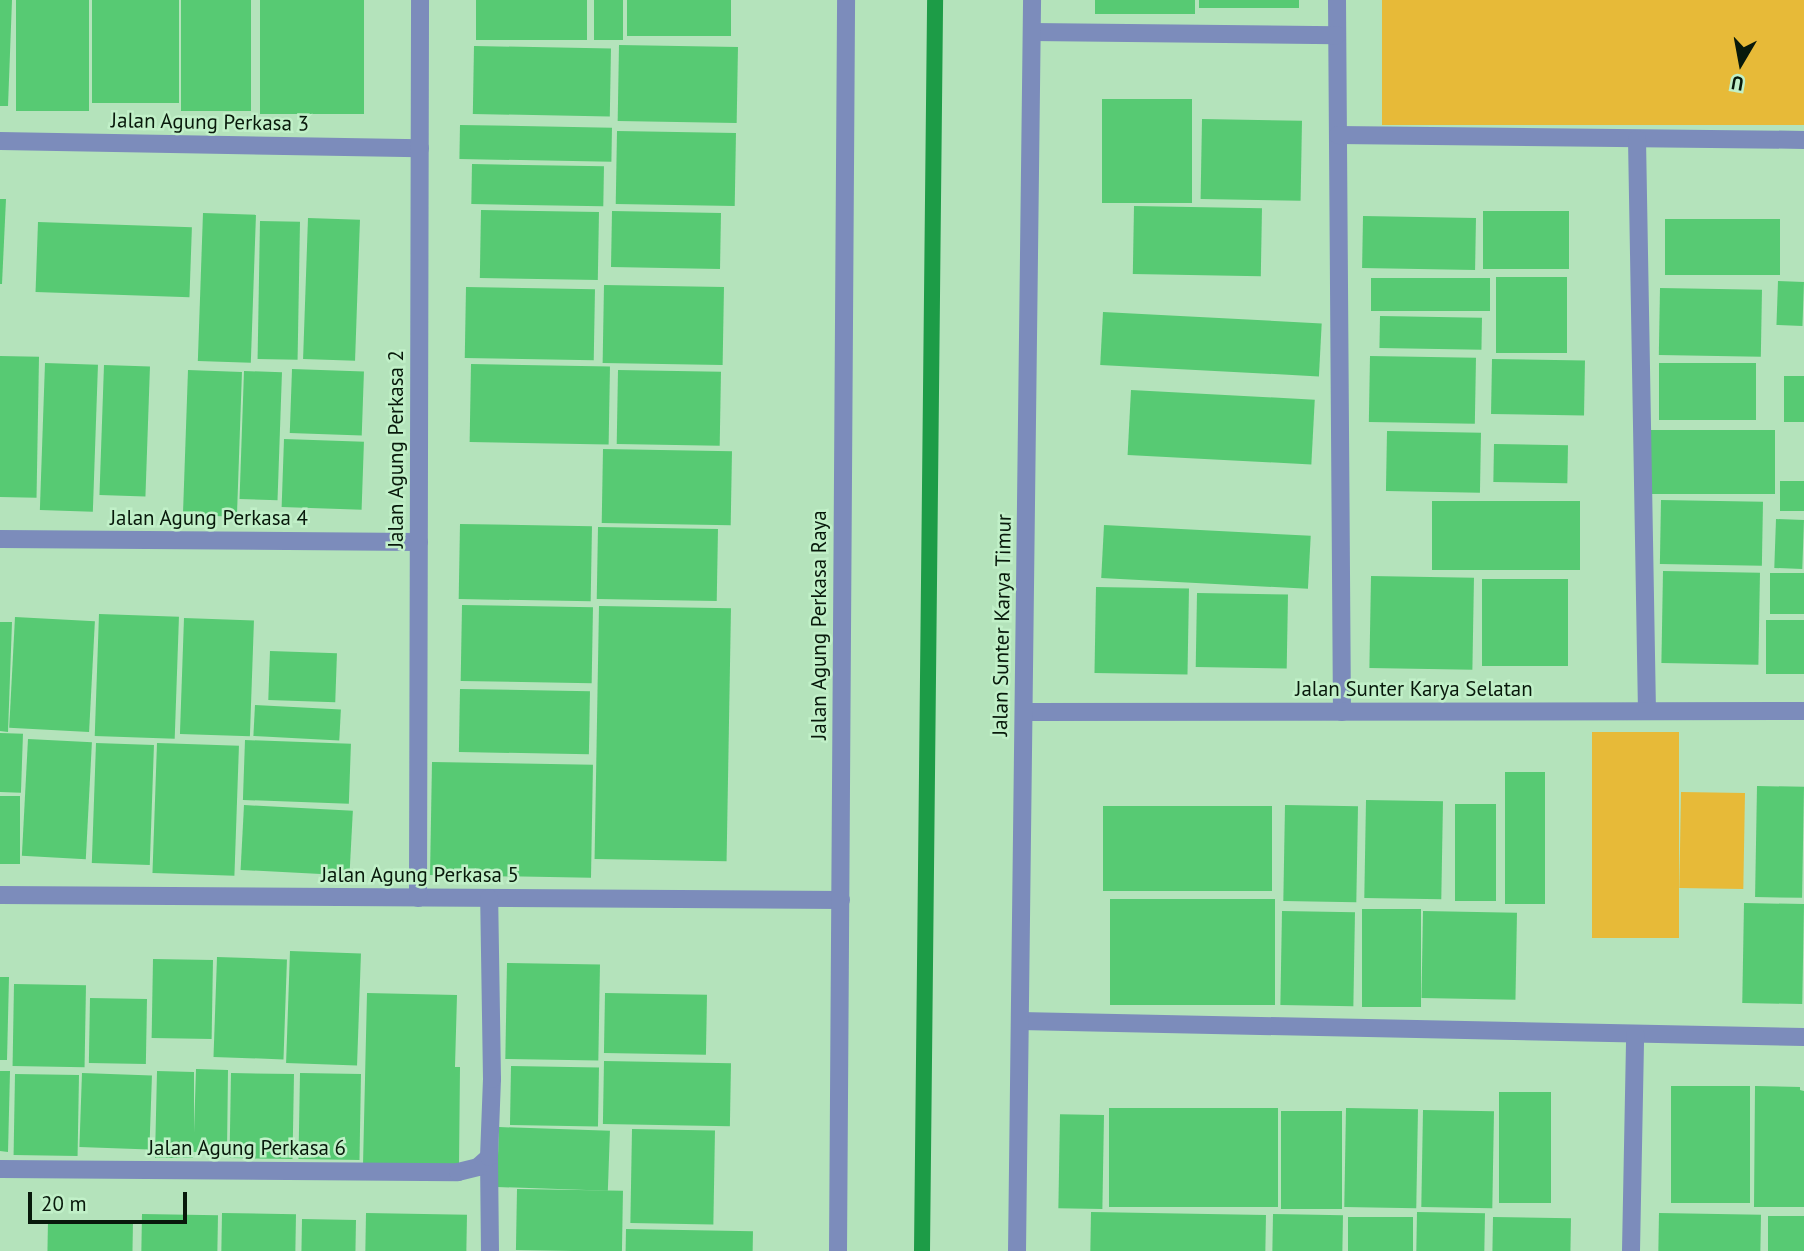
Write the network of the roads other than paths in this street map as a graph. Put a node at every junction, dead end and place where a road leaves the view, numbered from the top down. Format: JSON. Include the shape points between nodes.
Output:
{"nodes":[{"id":1,"x":420,"y":0,"type":"edge"},
{"id":2,"x":846,"y":0,"type":"edge"},
{"id":3,"x":1032,"y":0,"type":"edge"},
{"id":4,"x":1337,"y":0,"type":"edge"},
{"id":5,"x":1032,"y":32,"type":"junction"},
{"id":6,"x":1337,"y":35,"type":"junction"},
{"id":7,"x":1338,"y":135,"type":"junction"},
{"id":8,"x":1637,"y":139,"type":"junction"},
{"id":9,"x":1804,"y":140,"type":"edge"},
{"id":10,"x":0,"y":141,"type":"edge"},
{"id":11,"x":420,"y":148,"type":"junction"},
{"id":12,"x":0,"y":539,"type":"edge"},
{"id":13,"x":419,"y":542,"type":"junction"},
{"id":14,"x":1804,"y":710,"type":"edge"},
{"id":15,"x":1647,"y":711,"type":"junction"},
{"id":16,"x":1024,"y":712,"type":"junction"},
{"id":17,"x":1342,"y":712,"type":"junction"},
{"id":18,"x":0,"y":895,"type":"edge"},
{"id":19,"x":418,"y":898,"type":"junction"},
{"id":20,"x":489,"y":898,"type":"junction"},
{"id":21,"x":841,"y":900,"type":"junction"},
{"id":22,"x":1020,"y":1021,"type":"junction"},
{"id":23,"x":1635,"y":1034,"type":"junction"},
{"id":24,"x":1804,"y":1037,"type":"edge"},
{"id":25,"x":489,"y":1157,"type":"junction"},
{"id":26,"x":0,"y":1169,"type":"edge"},
{"id":27,"x":490,"y":1251,"type":"edge"},
{"id":28,"x":838,"y":1251,"type":"edge"},
{"id":29,"x":1017,"y":1251,"type":"edge"},
{"id":30,"x":1631,"y":1251,"type":"edge"}],
"edges":[{"from":1,"to":11,"type":"street","name":"Jalan Agung Perkasa 2"},
{"from":2,"to":21,"type":"street","name":"Jalan Agung Perkasa Raya"},
{"from":3,"to":5,"type":"street","name":"Jalan Sunter Karya Timur"},
{"from":4,"to":6,"type":"street"},
{"from":5,"to":6,"type":"street"},
{"from":5,"to":16,"type":"street","name":"Jalan Sunter Karya Timur"},
{"from":6,"to":7,"type":"street"},
{"from":7,"to":8,"type":"street"},
{"from":7,"to":17,"type":"street"},
{"from":8,"to":9,"type":"street"},
{"from":8,"to":15,"type":"street"},
{"from":10,"to":11,"type":"street","name":"Jalan Agung Perkasa 3"},
{"from":11,"to":13,"type":"street","name":"Jalan Agung Perkasa 2"},
{"from":12,"to":13,"type":"street","name":"Jalan Agung Perkasa 4"},
{"from":13,"to":19,"type":"street","name":"Jalan Agung Perkasa 2"},
{"from":14,"to":15,"type":"street","name":"Jalan Sunter Karya Selatan"},
{"from":15,"to":17,"type":"street","name":"Jalan Sunter Karya Selatan"},
{"from":16,"to":17,"type":"street","name":"Jalan Sunter Karya Selatan"},
{"from":16,"to":22,"type":"street","name":"Jalan Sunter Karya Timur"},
{"from":18,"to":19,"type":"street","name":"Jalan Agung Perkasa 5"},
{"from":19,"to":20,"type":"street","name":"Jalan Agung Perkasa 5"},
{"from":20,"to":21,"type":"street","name":"Jalan Agung Perkasa 5"},
{"from":20,"to":25,"type":"street"},
{"from":21,"to":28,"type":"street","name":"Jalan Agung Perkasa Raya"},
{"from":22,"to":23,"type":"street"},
{"from":22,"to":29,"type":"street","name":"Jalan Sunter Karya Timur"},
{"from":23,"to":24,"type":"street"},
{"from":23,"to":30,"type":"street"},
{"from":25,"to":26,"type":"street","name":"Jalan Agung Perkasa 6","via":[[478,1167],[458,1172]]},
{"from":25,"to":27,"type":"street"}]}
